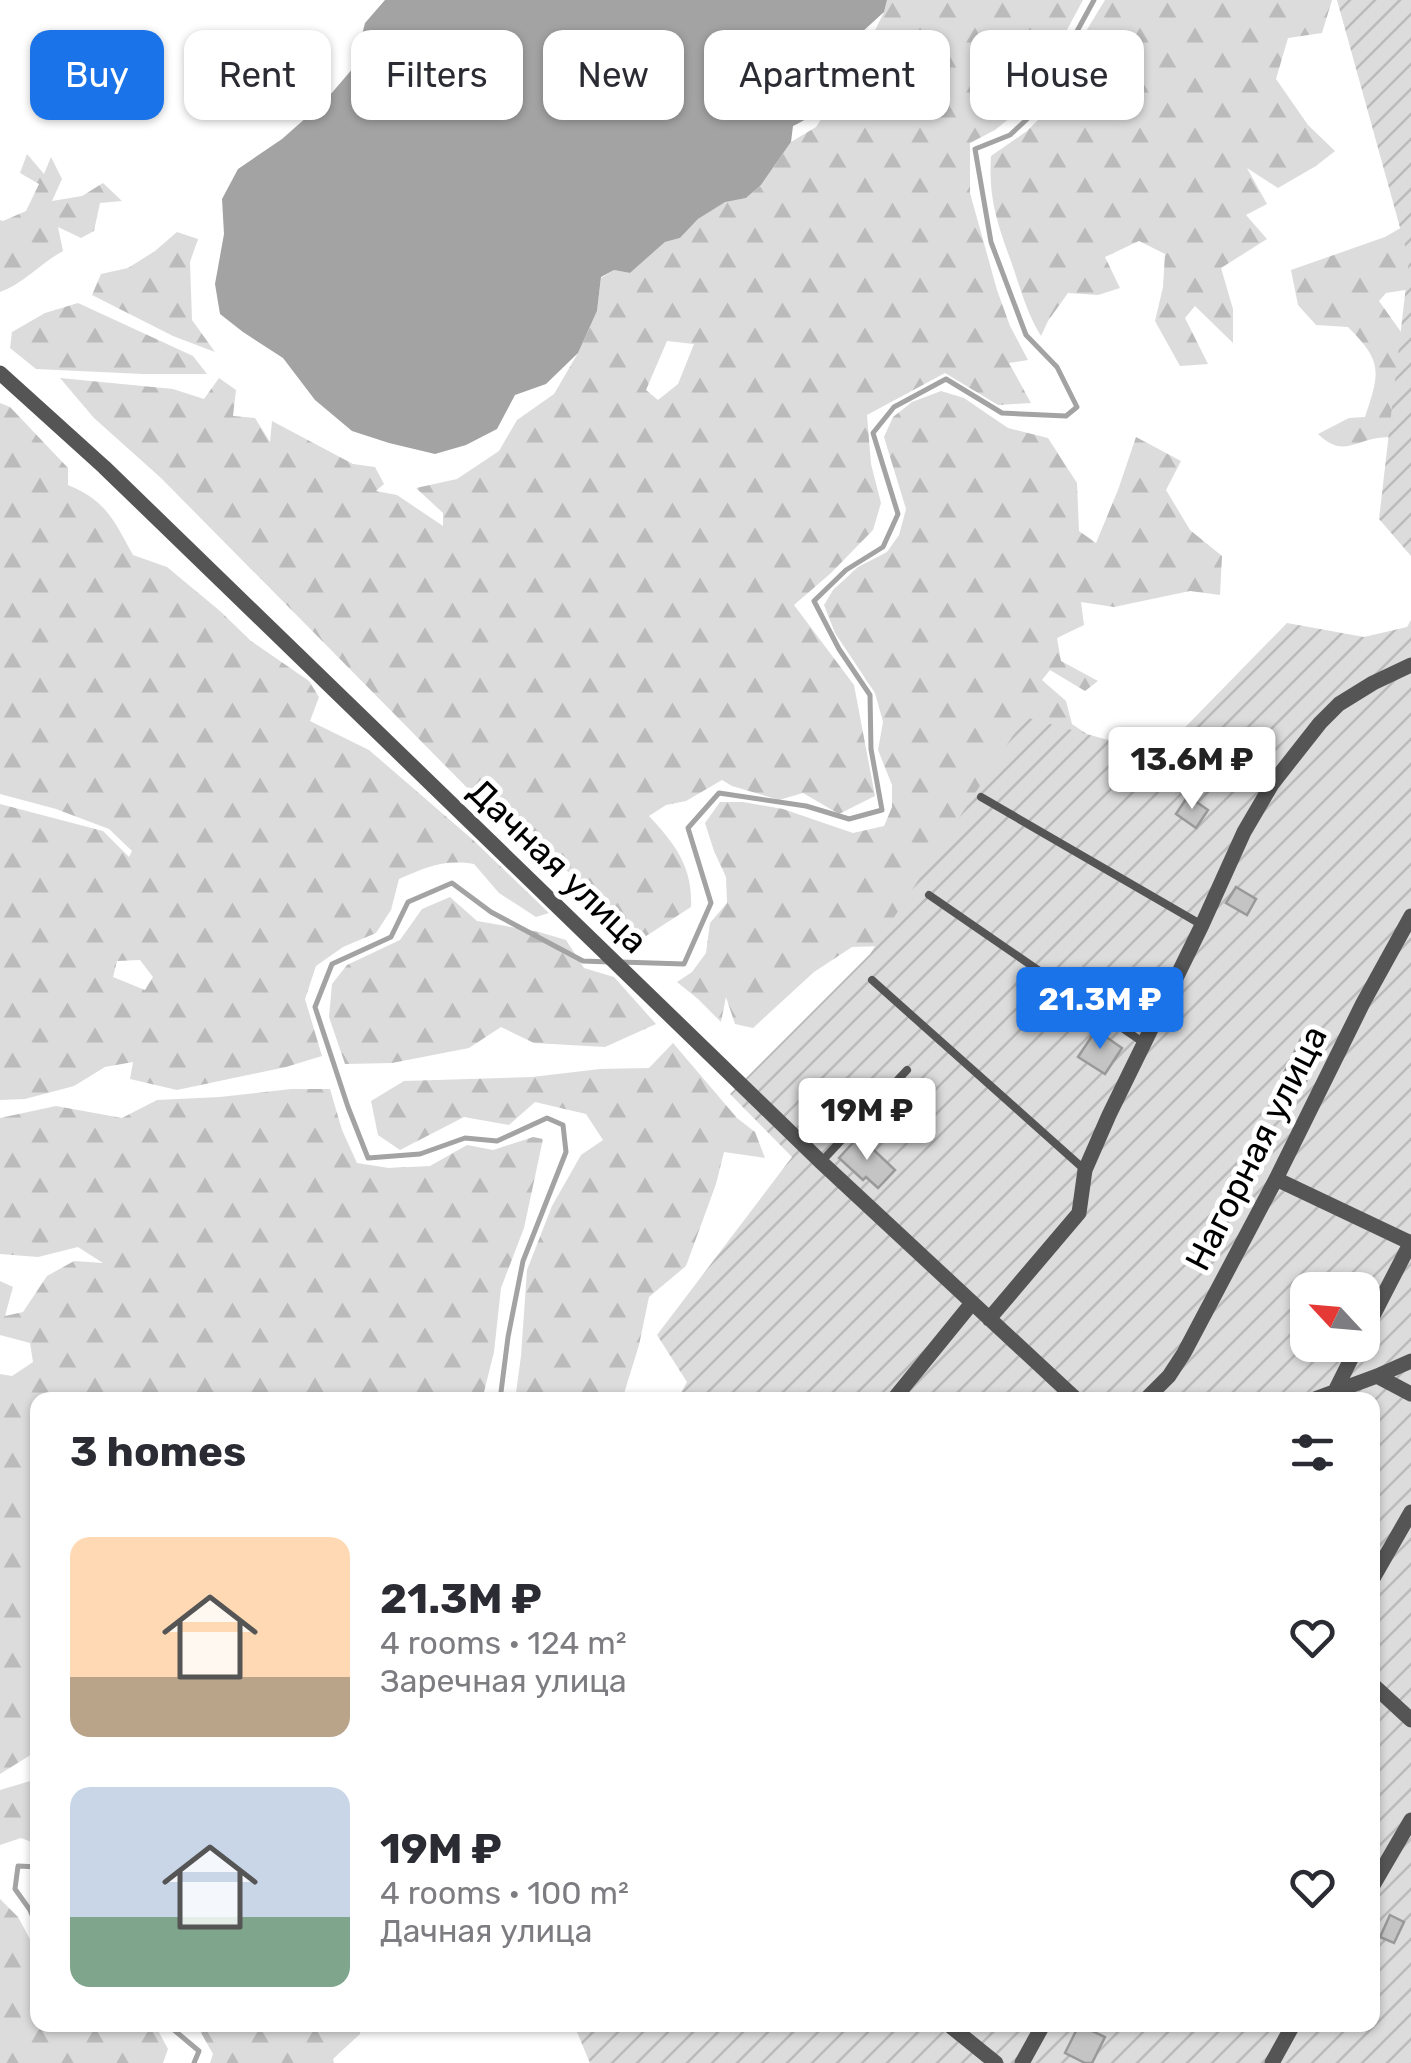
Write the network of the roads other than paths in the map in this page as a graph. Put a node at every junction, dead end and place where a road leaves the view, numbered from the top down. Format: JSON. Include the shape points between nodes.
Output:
{"nodes":[{"id":1,"x":0,"y":373,"type":"edge"},
{"id":2,"x":1411,"y":666,"type":"edge"},
{"id":3,"x":981,"y":796,"type":"dead end"},
{"id":4,"x":928,"y":896,"type":"dead end"},
{"id":5,"x":1411,"y":916,"type":"edge"},
{"id":6,"x":1202,"y":926,"type":"junction"},
{"id":7,"x":872,"y":980,"type":"dead end"},
{"id":8,"x":1144,"y":1042,"type":"junction"},
{"id":9,"x":907,"y":1070,"type":"dead end"},
{"id":10,"x":821,"y":1162,"type":"junction"},
{"id":11,"x":1085,"y":1170,"type":"junction"},
{"id":12,"x":1276,"y":1179,"type":"junction"},
{"id":13,"x":1411,"y":1243,"type":"edge"},
{"id":14,"x":1380,"y":1302,"type":"edge"},
{"id":15,"x":972,"y":1303,"type":"junction"},
{"id":16,"x":989,"y":1319,"type":"junction"},
{"id":17,"x":1411,"y":1360,"type":"edge"},
{"id":18,"x":1350,"y":1362,"type":"edge"},
{"id":19,"x":1377,"y":1376,"type":"junction"},
{"id":20,"x":900,"y":1392,"type":"edge"},
{"id":21,"x":1067,"y":1392,"type":"edge"},
{"id":22,"x":1153,"y":1392,"type":"edge"},
{"id":23,"x":1334,"y":1392,"type":"edge"},
{"id":24,"x":1337,"y":1392,"type":"edge"},
{"id":25,"x":1411,"y":1394,"type":"edge"},
{"id":26,"x":1411,"y":1512,"type":"edge"},
{"id":27,"x":1380,"y":1566,"type":"edge"},
{"id":28,"x":1380,"y":1691,"type":"edge"},
{"id":29,"x":1411,"y":1720,"type":"edge"},
{"id":30,"x":1411,"y":1820,"type":"edge"},
{"id":31,"x":1380,"y":1873,"type":"edge"},
{"id":32,"x":958,"y":2032,"type":"edge"},
{"id":33,"x":1040,"y":2032,"type":"edge"},
{"id":34,"x":1289,"y":2032,"type":"edge"},
{"id":35,"x":996,"y":2063,"type":"edge"},
{"id":36,"x":1022,"y":2063,"type":"edge"},
{"id":37,"x":1272,"y":2063,"type":"edge"}],
"edges":[{"from":1,"to":10,"type":"street","name":"Дачная улица"},
{"from":2,"to":6,"type":"street","via":[[1339,704],[1290,759],[1244,832]]},
{"from":3,"to":6,"type":"lane"},
{"from":4,"to":8,"type":"lane"},
{"from":5,"to":12,"type":"street","name":"Нагорная улица"},
{"from":6,"to":8,"type":"street"},
{"from":7,"to":11,"type":"lane"},
{"from":8,"to":11,"type":"street"},
{"from":9,"to":10,"type":"lane"},
{"from":10,"to":15,"type":"street","name":"Дачная улица"},
{"from":11,"to":16,"type":"street","via":[[1080,1212]]},
{"from":12,"to":13,"type":"street"},
{"from":12,"to":22,"type":"street","name":"Нагорная улица","via":[[1184,1353]]},
{"from":13,"to":14,"type":"street"},
{"from":15,"to":16,"type":"street","name":"Дачная улица"},
{"from":15,"to":20,"type":"street"},
{"from":16,"to":21,"type":"street","name":"Дачная улица"},
{"from":17,"to":19,"type":"street"},
{"from":18,"to":23,"type":"street"},
{"from":19,"to":24,"type":"street"},
{"from":19,"to":25,"type":"street"},
{"from":26,"to":27,"type":"street"},
{"from":28,"to":29,"type":"street"},
{"from":30,"to":31,"type":"street"},
{"from":32,"to":35,"type":"street"},
{"from":33,"to":36,"type":"street"},
{"from":34,"to":37,"type":"street"}]}
